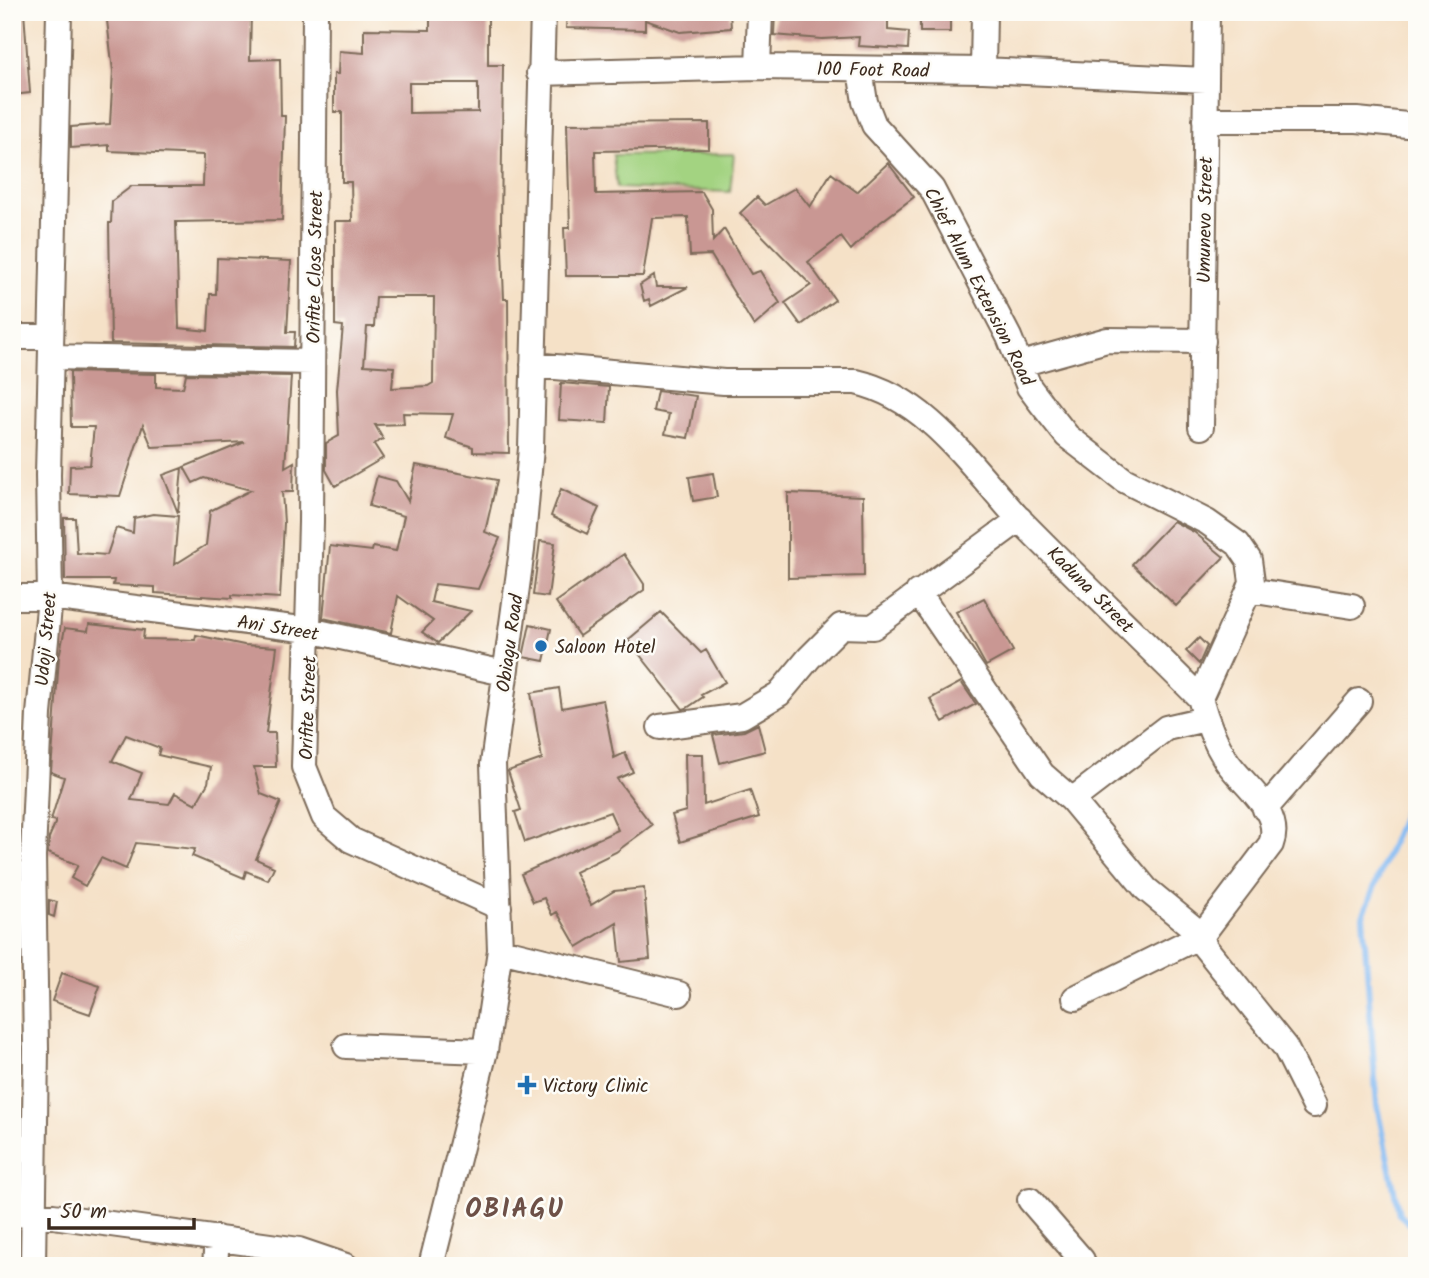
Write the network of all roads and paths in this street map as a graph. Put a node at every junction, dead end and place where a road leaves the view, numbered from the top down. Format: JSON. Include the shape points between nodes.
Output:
{"nodes":[{"id":1,"x":60,"y":12,"type":"edge"},
{"id":2,"x":315,"y":12,"type":"edge"},
{"id":3,"x":543,"y":12,"type":"edge"},
{"id":4,"x":760,"y":12,"type":"edge"},
{"id":5,"x":984,"y":12,"type":"edge"},
{"id":6,"x":1207,"y":12,"type":"edge"},
{"id":7,"x":758,"y":68,"type":"junction"},
{"id":8,"x":860,"y":70,"type":"junction"},
{"id":9,"x":983,"y":70,"type":"junction"},
{"id":10,"x":539,"y":73,"type":"junction"},
{"id":11,"x":1206,"y":80,"type":"junction"},
{"id":12,"x":1205,"y":120,"type":"junction"},
{"id":13,"x":1417,"y":126,"type":"edge"},
{"id":14,"x":12,"y":337,"type":"edge"},
{"id":15,"x":1202,"y":341,"type":"junction"},
{"id":16,"x":51,"y":347,"type":"junction"},
{"id":17,"x":312,"y":362,"type":"junction"},
{"id":18,"x":533,"y":365,"type":"junction"},
{"id":19,"x":1021,"y":365,"type":"junction"},
{"id":20,"x":1201,"y":427,"type":"dead end"},
{"id":21,"x":1020,"y":519,"type":"junction"},
{"id":22,"x":311,"y":522,"type":"joint"},
{"id":23,"x":1249,"y":590,"type":"junction"},
{"id":24,"x":918,"y":592,"type":"junction"},
{"id":25,"x":12,"y":597,"type":"edge"},
{"id":26,"x":50,"y":597,"type":"junction"},
{"id":27,"x":1352,"y":606,"type":"dead end"},
{"id":28,"x":309,"y":630,"type":"junction"},
{"id":29,"x":504,"y":673,"type":"junction"},
{"id":30,"x":1359,"y":701,"type":"dead end"},
{"id":31,"x":1203,"y":709,"type":"junction"},
{"id":32,"x":660,"y":727,"type":"dead end"},
{"id":33,"x":1072,"y":800,"type":"junction"},
{"id":34,"x":1265,"y":809,"type":"junction"},
{"id":35,"x":23,"y":905,"type":"edge"},
{"id":36,"x":499,"y":907,"type":"junction"},
{"id":37,"x":1202,"y":935,"type":"junction"},
{"id":38,"x":500,"y":950,"type":"junction"},
{"id":39,"x":678,"y":994,"type":"dead end"},
{"id":40,"x":1075,"y":998,"type":"dead end"},
{"id":41,"x":346,"y":1046,"type":"dead end"},
{"id":42,"x":485,"y":1051,"type":"junction"},
{"id":43,"x":1314,"y":1105,"type":"dead end"},
{"id":44,"x":1030,"y":1200,"type":"dead end"},
{"id":45,"x":24,"y":1214,"type":"edge"},
{"id":46,"x":217,"y":1238,"type":"junction"},
{"id":47,"x":33,"y":1266,"type":"edge"},
{"id":48,"x":215,"y":1266,"type":"edge"},
{"id":49,"x":346,"y":1266,"type":"edge"},
{"id":50,"x":431,"y":1266,"type":"edge"},
{"id":51,"x":1083,"y":1266,"type":"edge"}],
"edges":[{"from":1,"to":16,"type":"street","name":"Udoji Street"},
{"from":2,"to":17,"type":"street","name":"Orifite Close Street"},
{"from":3,"to":10,"type":"street","name":"Obiagu Road"},
{"from":4,"to":7,"type":"street"},
{"from":5,"to":9,"type":"street"},
{"from":6,"to":11,"type":"street","name":"Umunevo Street"},
{"from":7,"to":8,"type":"street","name":"100 Foot Road"},
{"from":7,"to":10,"type":"street","name":"100 Foot Road"},
{"from":8,"to":9,"type":"street","name":"100 Foot Road"},
{"from":8,"to":19,"type":"street","name":"Chief Alum Extension Road","via":[[874,125],[932,189]]},
{"from":9,"to":11,"type":"street","name":"100 Foot Road"},
{"from":10,"to":18,"type":"street","name":"Obiagu Road"},
{"from":11,"to":12,"type":"street","name":"Umunevo Street"},
{"from":12,"to":13,"type":"street"},
{"from":12,"to":15,"type":"street","name":"Umunevo Street"},
{"from":14,"to":16,"type":"street"},
{"from":15,"to":19,"type":"street","via":[[1107,340]]},
{"from":15,"to":20,"type":"street","name":"Umunevo Street"},
{"from":16,"to":17,"type":"street"},
{"from":16,"to":26,"type":"street","name":"Udoji Street"},
{"from":17,"to":22,"type":"street","name":"Orifite Close Street"},
{"from":18,"to":21,"type":"street","name":"Kaduna Street","via":[[724,382],[827,380],[877,387],[937,427]]},
{"from":18,"to":29,"type":"street","name":"Obiagu Road","via":[[524,538]]},
{"from":19,"to":23,"type":"street","name":"Chief Alum Extension Road","via":[[1030,387],[1067,436],[1124,480],[1207,522],[1238,544],[1249,560]]},
{"from":21,"to":24,"type":"street"},
{"from":21,"to":31,"type":"street","name":"Kaduna Street"},
{"from":22,"to":28,"type":"street","name":"Orifite Street"},
{"from":23,"to":27,"type":"street"},
{"from":23,"to":31,"type":"street","name":"Chief Alum Extension Road"},
{"from":24,"to":32,"type":"street","via":[[873,627],[841,626],[779,694],[743,716]]},
{"from":24,"to":33,"type":"street","via":[[1042,774]]},
{"from":25,"to":26,"type":"street","name":"Ani Street"},
{"from":26,"to":28,"type":"street","name":"Ani Street"},
{"from":26,"to":35,"type":"street","name":"Udoji Street"},
{"from":28,"to":29,"type":"street","name":"Ani Street"},
{"from":28,"to":36,"type":"street","name":"Orifite Street","via":[[304,767],[324,817],[351,839]]},
{"from":29,"to":36,"type":"street","name":"Obiagu Road","via":[[493,764]]},
{"from":30,"to":34,"type":"street"},
{"from":31,"to":33,"type":"street","via":[[1166,728]]},
{"from":31,"to":34,"type":"street","name":"Kaduna Street","via":[[1227,761]]},
{"from":33,"to":37,"type":"street","via":[[1146,890]]},
{"from":34,"to":37,"type":"street","name":"Kaduna Street","via":[[1274,836]]},
{"from":35,"to":45,"type":"street","name":"Udoji Street"},
{"from":36,"to":38,"type":"street","name":"Obiagu Road"},
{"from":37,"to":40,"type":"street"},
{"from":37,"to":43,"type":"street","via":[[1204,946],[1285,1047]]},
{"from":38,"to":39,"type":"street"},
{"from":38,"to":42,"type":"street","name":"Obiagu Road"},
{"from":41,"to":42,"type":"street"},
{"from":42,"to":50,"type":"street","name":"Obiagu Road"},
{"from":44,"to":51,"type":"street"},
{"from":45,"to":46,"type":"street"},
{"from":45,"to":47,"type":"street","name":"Udoji Street"},
{"from":46,"to":48,"type":"street"},
{"from":46,"to":49,"type":"street","via":[[299,1251]]}]}
